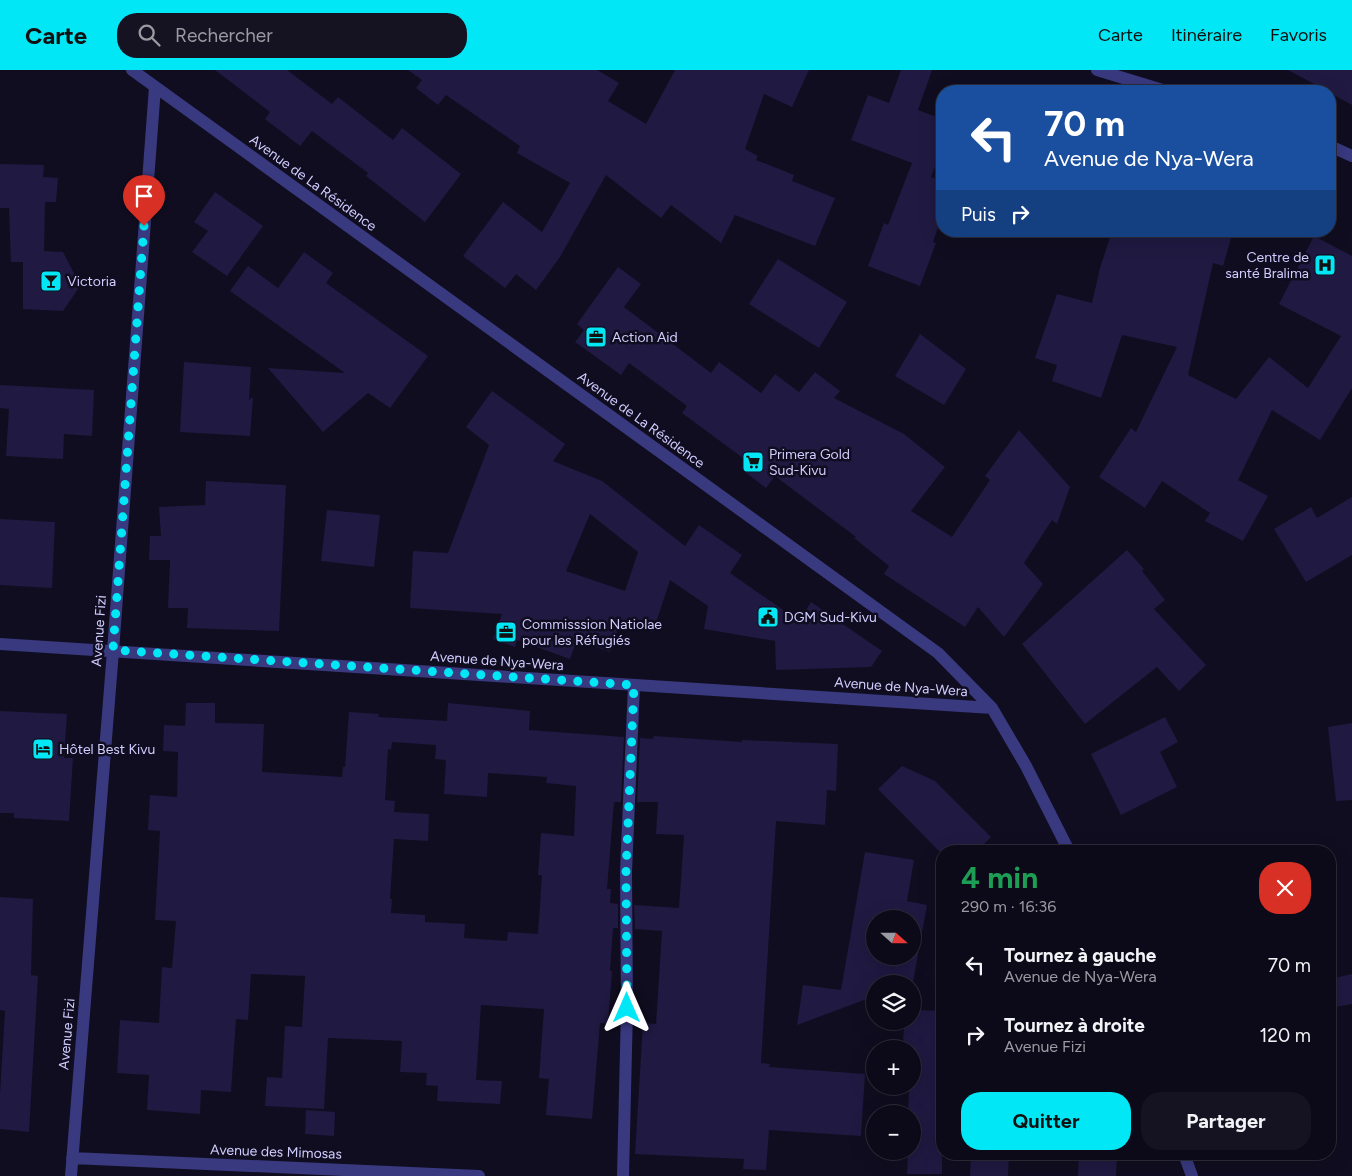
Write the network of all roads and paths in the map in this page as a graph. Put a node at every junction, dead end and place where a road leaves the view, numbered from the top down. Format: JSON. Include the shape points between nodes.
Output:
{"nodes":[{"id":1,"x":132,"y":70,"type":"edge"},
{"id":2,"x":1097,"y":70,"type":"edge"},
{"id":3,"x":1146,"y":85,"type":"edge"},
{"id":4,"x":155,"y":87,"type":"junction"},
{"id":5,"x":1336,"y":149,"type":"edge"},
{"id":6,"x":1352,"y":156,"type":"edge"},
{"id":7,"x":0,"y":644,"type":"edge"},
{"id":8,"x":113,"y":650,"type":"junction"},
{"id":9,"x":634,"y":685,"type":"junction"},
{"id":10,"x":992,"y":708,"type":"junction"},
{"id":11,"x":1066,"y":845,"type":"edge"},
{"id":12,"x":72,"y":1158,"type":"junction"},
{"id":13,"x":1186,"y":1160,"type":"edge"},
{"id":14,"x":71,"y":1176,"type":"edge"},
{"id":15,"x":479,"y":1176,"type":"edge"},
{"id":16,"x":623,"y":1176,"type":"edge"},
{"id":17,"x":1192,"y":1176,"type":"edge"}],
"edges":[{"from":1,"to":4,"type":"street","name":"Avenue de La Résidence"},
{"from":2,"to":3,"type":"street"},
{"from":4,"to":8,"type":"street","name":"Avenue Fizi"},
{"from":4,"to":10,"type":"street","name":"Avenue de La Résidence","via":[[938,653]]},
{"from":5,"to":6,"type":"street"},
{"from":7,"to":8,"type":"street","name":"Avenue de Nya-Wera"},
{"from":8,"to":9,"type":"street","name":"Avenue de Nya-Wera"},
{"from":8,"to":12,"type":"street","name":"Avenue Fizi"},
{"from":9,"to":10,"type":"street","name":"Avenue de Nya-Wera"},
{"from":9,"to":16,"type":"street","via":[[626,872]]},
{"from":10,"to":11,"type":"street","name":"Avenue de La Résidence"},
{"from":12,"to":14,"type":"street","name":"Avenue Fizi"},
{"from":12,"to":15,"type":"street","name":"Avenue des Mimosas"},
{"from":13,"to":17,"type":"street"}]}
